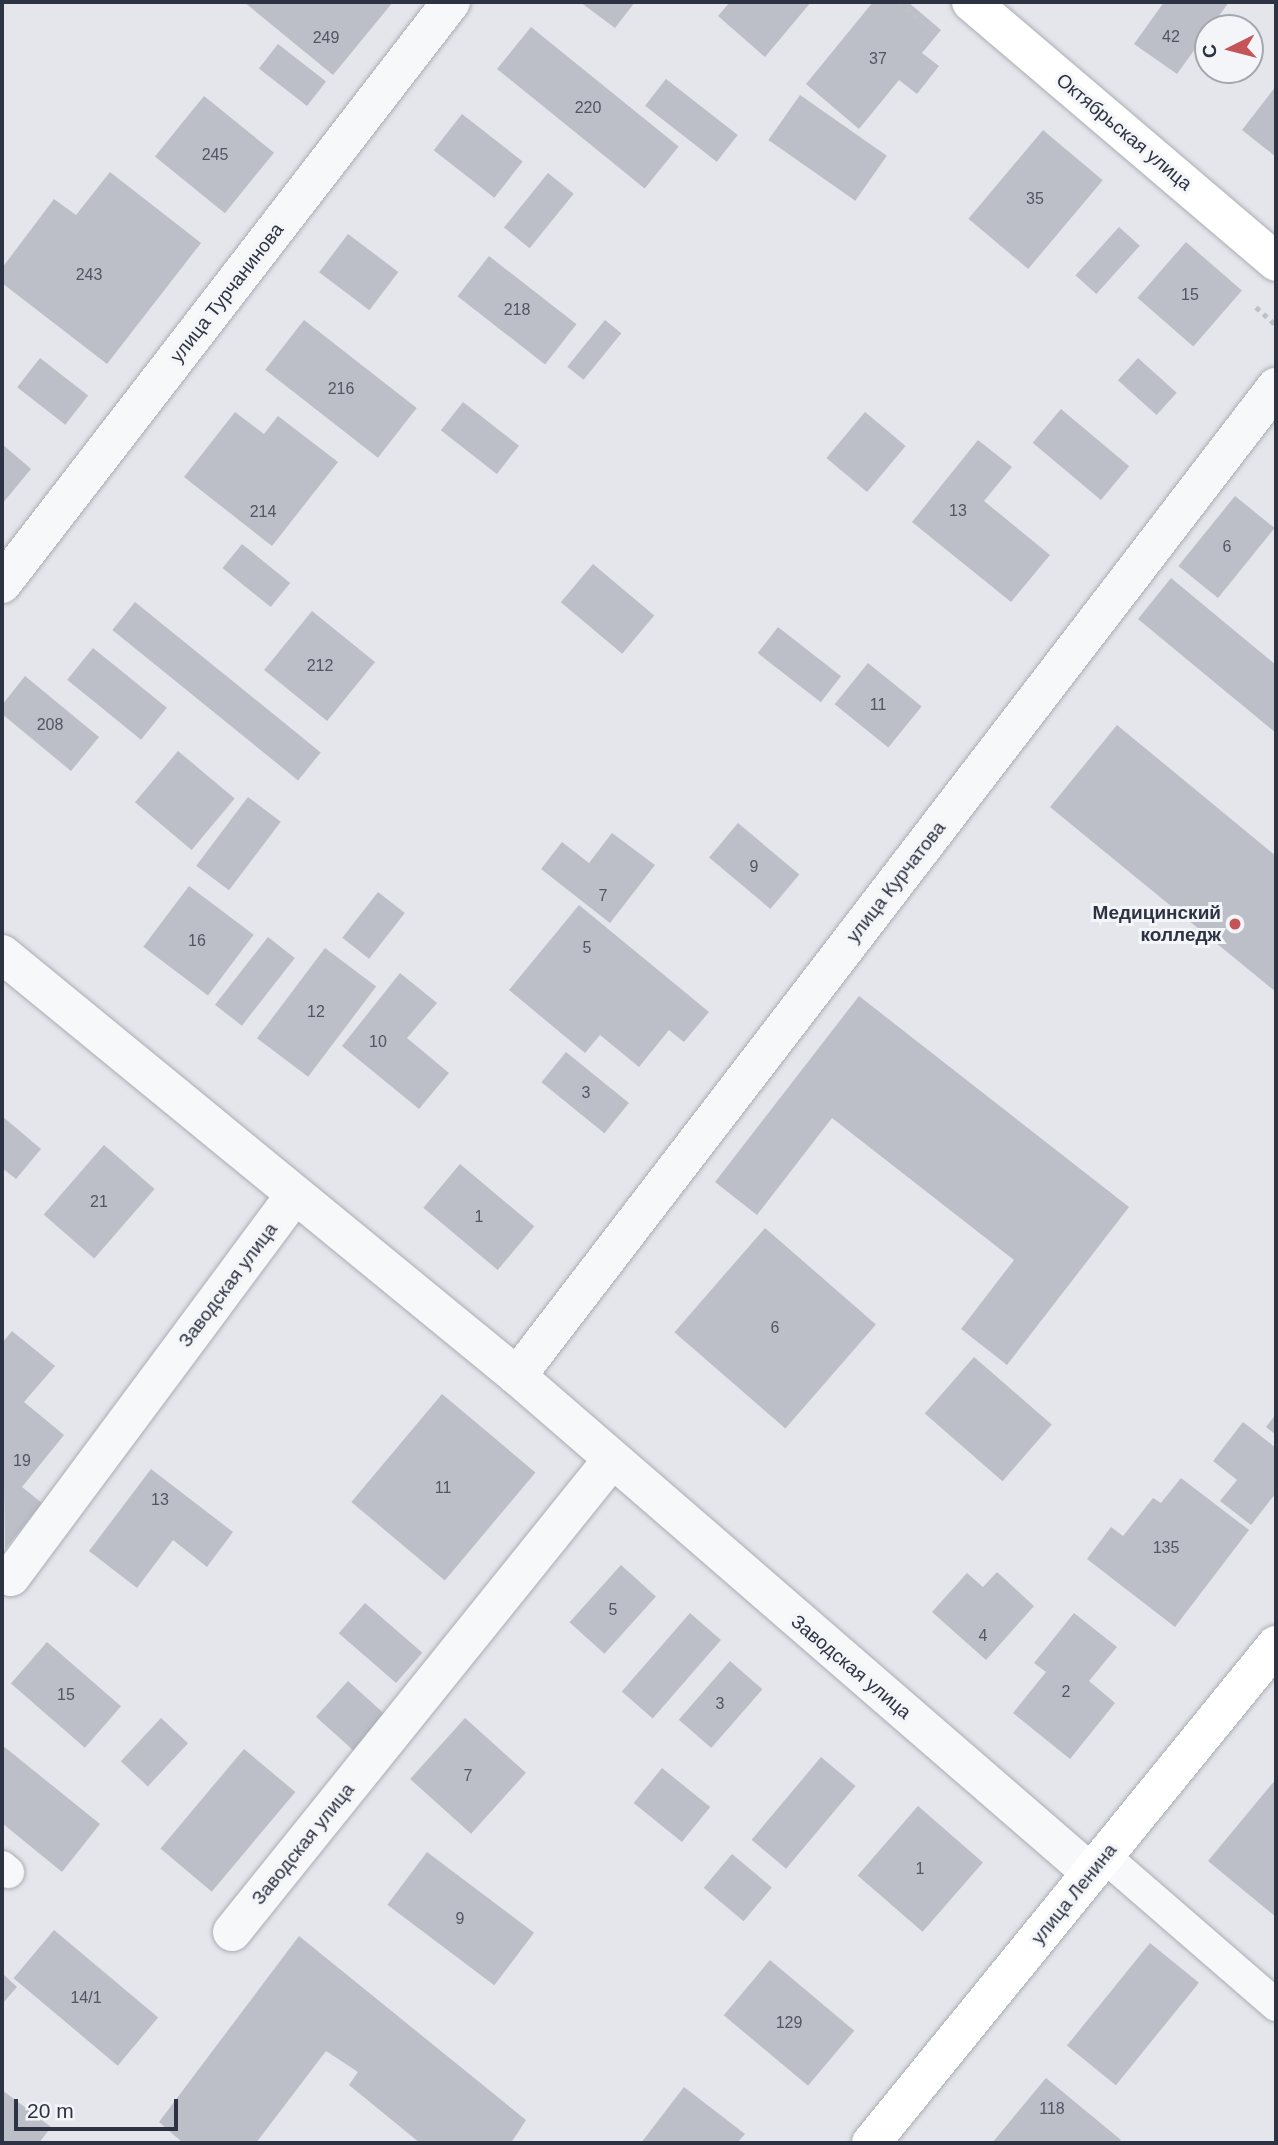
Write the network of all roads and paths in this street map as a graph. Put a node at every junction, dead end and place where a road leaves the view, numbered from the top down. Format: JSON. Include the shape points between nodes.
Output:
{"nodes":[{"id":1,"x":452,"y":2,"type":"edge"},
{"id":2,"x":971,"y":2,"type":"edge"},
{"id":3,"x":1276,"y":262,"type":"edge"},
{"id":4,"x":1276,"y":387,"type":"edge"},
{"id":5,"x":2,"y":584,"type":"edge"},
{"id":6,"x":2,"y":954,"type":"edge"},
{"id":7,"x":294,"y":1196,"type":"junction"},
{"id":8,"x":517,"y":1376,"type":"junction"},
{"id":9,"x":610,"y":1462,"type":"junction"},
{"id":10,"x":11,"y":1577,"type":"dead end"},
{"id":11,"x":1276,"y":1646,"type":"edge"},
{"id":12,"x":1098,"y":1864,"type":"junction"},
{"id":13,"x":232,"y":1932,"type":"dead end"},
{"id":14,"x":1276,"y":2005,"type":"edge"},
{"id":15,"x":871,"y":2143,"type":"edge"}],
"edges":[{"from":1,"to":5,"type":"street","name":"улица Турчанинова"},
{"from":2,"to":3,"type":"street","name":"Октябрьская улица"},
{"from":4,"to":8,"type":"street","name":"улица Курчатова"},
{"from":6,"to":7,"type":"street","name":"Заводская улица"},
{"from":7,"to":8,"type":"street","name":"Заводская улица"},
{"from":7,"to":10,"type":"street","name":"Заводская улица"},
{"from":8,"to":9,"type":"street","name":"Заводская улица"},
{"from":9,"to":12,"type":"street","name":"Заводская улица"},
{"from":9,"to":13,"type":"street","name":"Заводская улица"},
{"from":11,"to":12,"type":"street","name":"улица Ленина"},
{"from":12,"to":14,"type":"lane"},
{"from":12,"to":15,"type":"street","name":"улица Ленина"}]}
